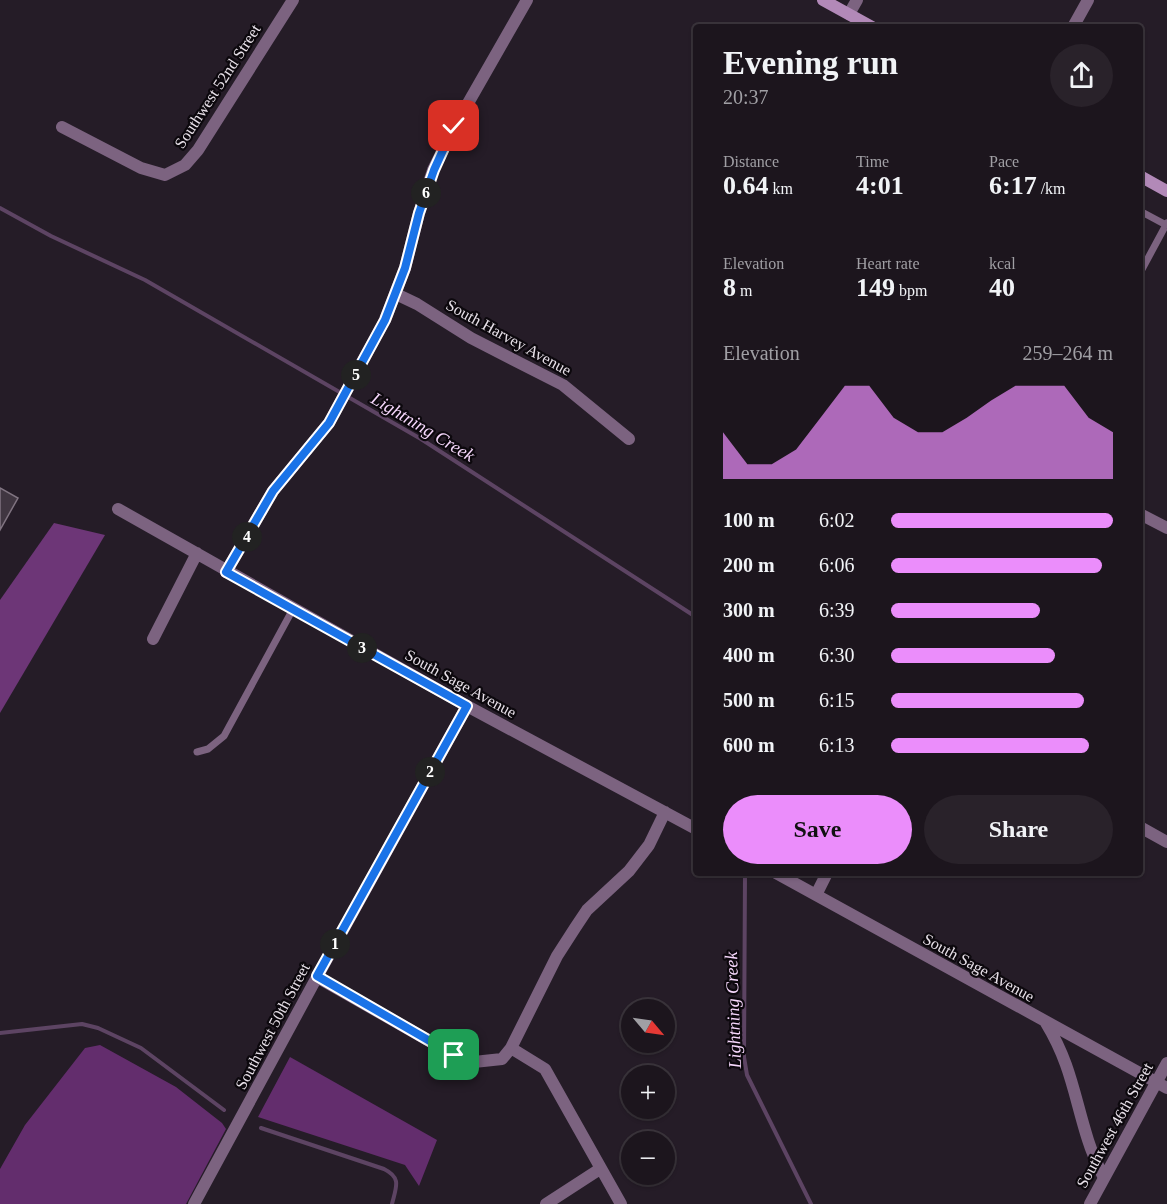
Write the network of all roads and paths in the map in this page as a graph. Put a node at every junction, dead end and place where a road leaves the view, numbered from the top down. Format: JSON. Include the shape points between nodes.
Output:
{"nodes":[{"id":1,"x":293,"y":0,"type":"edge"},
{"id":2,"x":527,"y":0,"type":"edge"},
{"id":3,"x":823,"y":0,"type":"edge"},
{"id":4,"x":857,"y":0,"type":"edge"},
{"id":5,"x":1088,"y":0,"type":"edge"},
{"id":6,"x":849,"y":14,"type":"junction"},
{"id":7,"x":867,"y":24,"type":"edge"},
{"id":8,"x":1075,"y":24,"type":"edge"},
{"id":9,"x":62,"y":127,"type":"dead end"},
{"id":10,"x":1143,"y":178,"type":"edge"},
{"id":11,"x":1167,"y":191,"type":"edge"},
{"id":12,"x":1143,"y":212,"type":"edge"},
{"id":13,"x":1166,"y":224,"type":"edge"},
{"id":14,"x":1143,"y":267,"type":"edge"},
{"id":15,"x":396,"y":294,"type":"junction"},
{"id":16,"x":629,"y":439,"type":"dead end"},
{"id":17,"x":118,"y":509,"type":"dead end"},
{"id":18,"x":1143,"y":516,"type":"edge"},
{"id":19,"x":1167,"y":528,"type":"edge"},
{"id":20,"x":197,"y":553,"type":"junction"},
{"id":21,"x":226,"y":572,"type":"junction"},
{"id":22,"x":293,"y":609,"type":"junction"},
{"id":23,"x":153,"y":639,"type":"dead end"},
{"id":24,"x":467,"y":706,"type":"junction"},
{"id":25,"x":197,"y":752,"type":"dead end"},
{"id":26,"x":665,"y":812,"type":"junction"},
{"id":27,"x":693,"y":827,"type":"edge"},
{"id":28,"x":1143,"y":829,"type":"edge"},
{"id":29,"x":1167,"y":842,"type":"edge"},
{"id":30,"x":781,"y":876,"type":"edge"},
{"id":31,"x":826,"y":876,"type":"edge"},
{"id":32,"x":816,"y":895,"type":"junction"},
{"id":33,"x":317,"y":976,"type":"junction"},
{"id":34,"x":1046,"y":1023,"type":"junction"},
{"id":35,"x":512,"y":1048,"type":"junction"},
{"id":36,"x":1167,"y":1063,"type":"edge"},
{"id":37,"x":1162,"y":1085,"type":"edge"},
{"id":38,"x":600,"y":1169,"type":"junction"},
{"id":39,"x":1104,"y":1178,"type":"junction"},
{"id":40,"x":1093,"y":1203,"type":"edge"},
{"id":41,"x":194,"y":1204,"type":"edge"},
{"id":42,"x":546,"y":1204,"type":"edge"},
{"id":43,"x":621,"y":1204,"type":"edge"}],
"edges":[{"from":1,"to":9,"type":"street","name":"Southwest 52nd Street","via":[[198,150],[184,165],[165,175],[141,168]]},
{"from":2,"to":15,"type":"street","via":[[454,126],[434,170]]},
{"from":3,"to":6,"type":"main road"},
{"from":4,"to":6,"type":"street"},
{"from":5,"to":8,"type":"street"},
{"from":6,"to":7,"type":"main road"},
{"from":10,"to":11,"type":"main road"},
{"from":12,"to":13,"type":"lane"},
{"from":13,"to":14,"type":"lane"},
{"from":15,"to":16,"type":"street","name":"South Harvey Avenue","via":[[563,385]]},
{"from":15,"to":21,"type":"street","via":[[329,423],[273,491]]},
{"from":17,"to":20,"type":"street","name":"South Sage Avenue"},
{"from":18,"to":19,"type":"street"},
{"from":20,"to":21,"type":"street","name":"South Sage Avenue"},
{"from":20,"to":23,"type":"street"},
{"from":21,"to":22,"type":"street","name":"South Sage Avenue"},
{"from":22,"to":24,"type":"street","name":"South Sage Avenue"},
{"from":22,"to":25,"type":"lane","via":[[225,736]]},
{"from":24,"to":26,"type":"street","name":"South Sage Avenue"},
{"from":24,"to":33,"type":"street","name":"Southwest 50th Street"},
{"from":26,"to":27,"type":"street","name":"South Sage Avenue"},
{"from":26,"to":35,"type":"street","via":[[649,845],[629,871],[587,910],[557,956]]},
{"from":28,"to":29,"type":"street"},
{"from":30,"to":32,"type":"street","name":"South Sage Avenue"},
{"from":31,"to":32,"type":"street"},
{"from":32,"to":34,"type":"street","name":"South Sage Avenue"},
{"from":33,"to":35,"type":"street","via":[[454,1055],[474,1062],[502,1059]]},
{"from":33,"to":41,"type":"street","name":"Southwest 50th Street"},
{"from":34,"to":37,"type":"street","name":"South Sage Avenue"},
{"from":34,"to":39,"type":"street","via":[[1059,1043],[1088,1142]]},
{"from":35,"to":38,"type":"street","via":[[546,1068]]},
{"from":36,"to":37,"type":"street","name":"Southwest 46th Street"},
{"from":37,"to":39,"type":"street","name":"Southwest 46th Street"},
{"from":38,"to":42,"type":"street"},
{"from":38,"to":43,"type":"street"},
{"from":39,"to":40,"type":"street","name":"Southwest 46th Street"}]}
